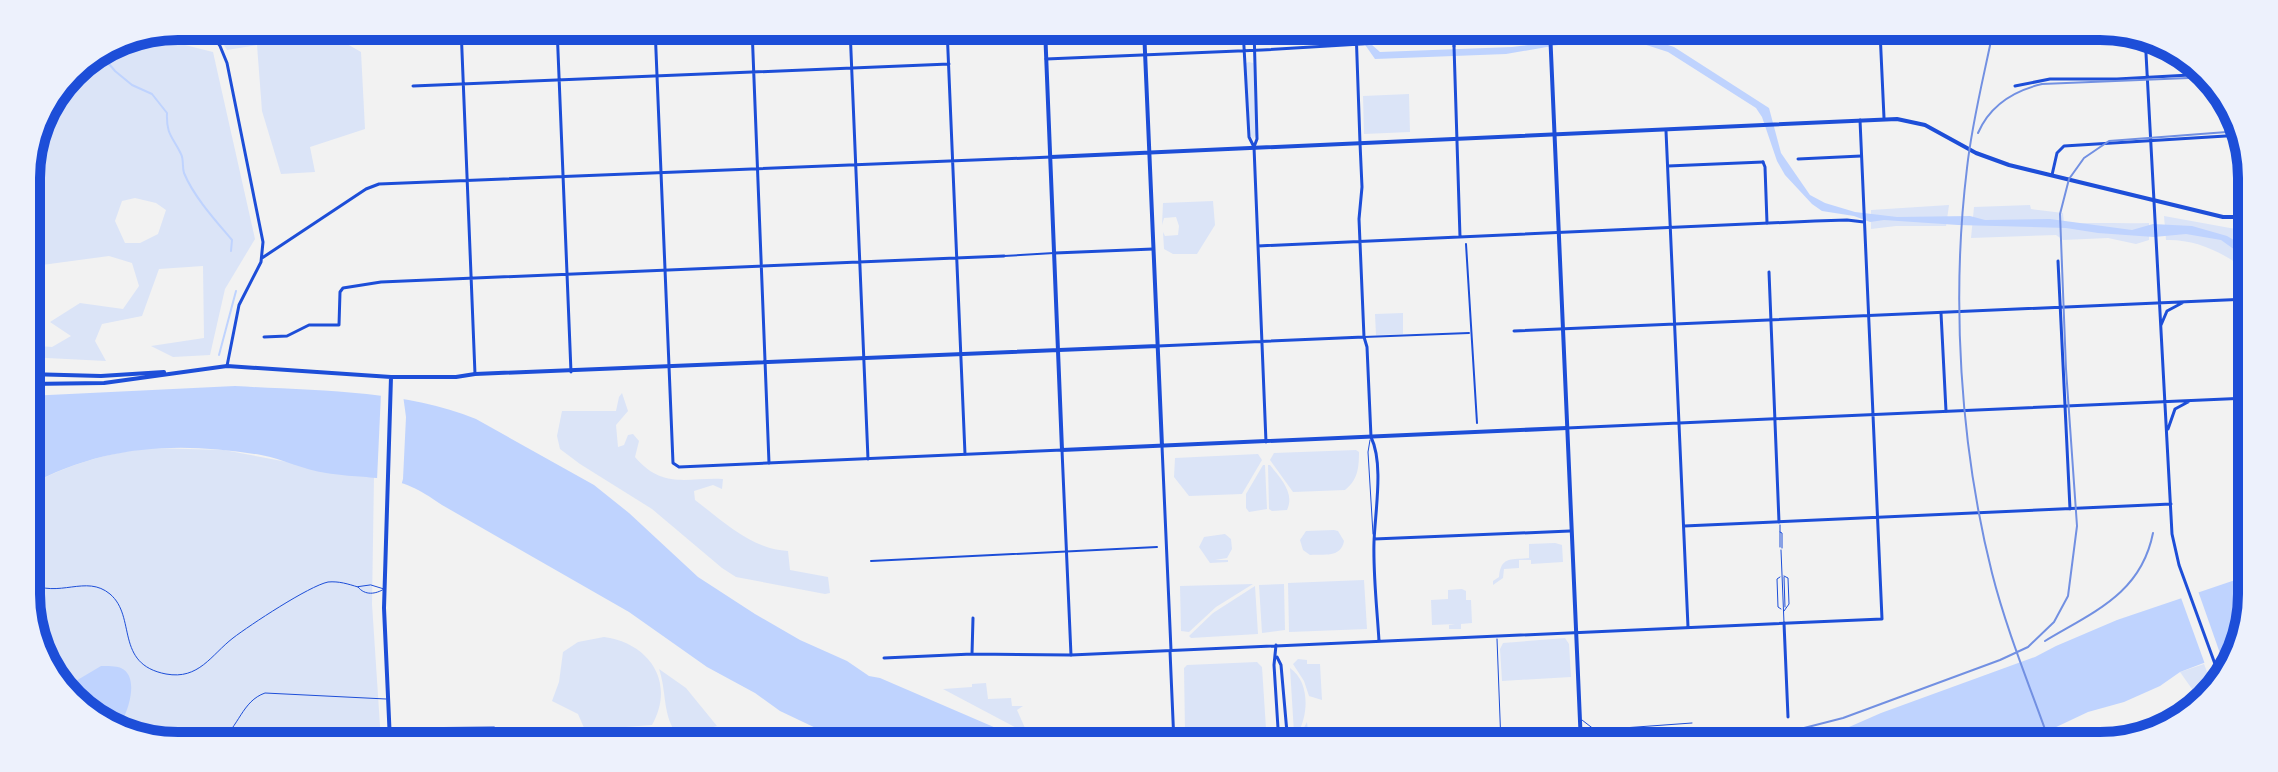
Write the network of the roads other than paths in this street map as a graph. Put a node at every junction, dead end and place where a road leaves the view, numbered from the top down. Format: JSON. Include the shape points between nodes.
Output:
{"nodes":[{"id":1,"x":216,"y":40,"type":"edge"},
{"id":2,"x":461,"y":40,"type":"edge"},
{"id":3,"x":557,"y":40,"type":"edge"},
{"id":4,"x":656,"y":40,"type":"edge"},
{"id":5,"x":753,"y":40,"type":"edge"},
{"id":6,"x":850,"y":40,"type":"edge"},
{"id":7,"x":948,"y":40,"type":"edge"},
{"id":8,"x":1045,"y":40,"type":"edge"},
{"id":9,"x":1144,"y":40,"type":"edge"},
{"id":10,"x":1244,"y":40,"type":"edge"},
{"id":11,"x":1255,"y":40,"type":"edge"},
{"id":12,"x":1357,"y":40,"type":"edge"},
{"id":13,"x":1427,"y":40,"type":"edge"},
{"id":14,"x":1454,"y":40,"type":"edge"},
{"id":15,"x":1551,"y":40,"type":"edge"},
{"id":16,"x":1880,"y":40,"type":"edge"},
{"id":17,"x":1359,"y":44,"type":"junction"},
{"id":18,"x":2146,"y":49,"type":"edge"},
{"id":19,"x":1255,"y":50,"type":"junction"},
{"id":20,"x":1244,"y":51,"type":"junction"},
{"id":21,"x":1145,"y":55,"type":"junction"},
{"id":22,"x":1046,"y":59,"type":"junction"},
{"id":23,"x":949,"y":64,"type":"junction"},
{"id":24,"x":851,"y":68,"type":"junction"},
{"id":25,"x":754,"y":71,"type":"junction"},
{"id":26,"x":2192,"y":75,"type":"edge"},
{"id":27,"x":657,"y":76,"type":"junction"},
{"id":28,"x":2147,"y":77,"type":"junction"},
{"id":29,"x":559,"y":80,"type":"junction"},
{"id":30,"x":463,"y":84,"type":"junction"},
{"id":31,"x":413,"y":86,"type":"dead end"},
{"id":32,"x":2015,"y":86,"type":"dead end"},
{"id":33,"x":1884,"y":118,"type":"junction"},
{"id":34,"x":1860,"y":120,"type":"junction"},
{"id":35,"x":1666,"y":131,"type":"junction"},
{"id":36,"x":1555,"y":135,"type":"junction"},
{"id":37,"x":2231,"y":136,"type":"edge"},
{"id":38,"x":1457,"y":140,"type":"junction"},
{"id":39,"x":2151,"y":141,"type":"junction"},
{"id":40,"x":1360,"y":143,"type":"junction"},
{"id":41,"x":1254,"y":147,"type":"junction"},
{"id":42,"x":1149,"y":152,"type":"junction"},
{"id":43,"x":1861,"y":156,"type":"junction"},
{"id":44,"x":1051,"y":157,"type":"junction"},
{"id":45,"x":1798,"y":159,"type":"dead end"},
{"id":46,"x":953,"y":160,"type":"junction"},
{"id":47,"x":855,"y":165,"type":"junction"},
{"id":48,"x":1668,"y":166,"type":"junction"},
{"id":49,"x":758,"y":169,"type":"junction"},
{"id":50,"x":661,"y":173,"type":"junction"},
{"id":51,"x":2052,"y":175,"type":"junction"},
{"id":52,"x":564,"y":177,"type":"junction"},
{"id":53,"x":467,"y":182,"type":"junction"},
{"id":54,"x":2155,"y":201,"type":"junction"},
{"id":55,"x":2238,"y":217,"type":"edge"},
{"id":56,"x":1864,"y":222,"type":"junction"},
{"id":57,"x":1767,"y":223,"type":"junction"},
{"id":58,"x":1670,"y":227,"type":"junction"},
{"id":59,"x":1559,"y":231,"type":"junction"},
{"id":60,"x":1460,"y":237,"type":"junction"},
{"id":61,"x":1360,"y":242,"type":"junction"},
{"id":62,"x":1466,"y":244,"type":"dead end"},
{"id":63,"x":1258,"y":246,"type":"junction"},
{"id":64,"x":1153,"y":249,"type":"junction"},
{"id":65,"x":1055,"y":253,"type":"junction"},
{"id":66,"x":1004,"y":256,"type":"joint"},
{"id":67,"x":262,"y":258,"type":"junction"},
{"id":68,"x":958,"y":258,"type":"junction"},
{"id":69,"x":2058,"y":261,"type":"dead end"},
{"id":70,"x":859,"y":262,"type":"junction"},
{"id":71,"x":762,"y":266,"type":"junction"},
{"id":72,"x":665,"y":270,"type":"junction"},
{"id":73,"x":1769,"y":272,"type":"dead end"},
{"id":74,"x":568,"y":274,"type":"junction"},
{"id":75,"x":471,"y":280,"type":"junction"},
{"id":76,"x":2238,"y":300,"type":"edge"},
{"id":77,"x":2158,"y":301,"type":"junction"},
{"id":78,"x":2190,"y":302,"type":"junction"},
{"id":79,"x":2060,"y":307,"type":"junction"},
{"id":80,"x":1941,"y":313,"type":"junction"},
{"id":81,"x":1869,"y":317,"type":"junction"},
{"id":82,"x":1771,"y":321,"type":"junction"},
{"id":83,"x":1675,"y":324,"type":"junction"},
{"id":84,"x":2160,"y":327,"type":"junction"},
{"id":85,"x":1563,"y":329,"type":"junction"},
{"id":86,"x":1514,"y":331,"type":"dead end"},
{"id":87,"x":1471,"y":333,"type":"junction"},
{"id":88,"x":264,"y":337,"type":"dead end"},
{"id":89,"x":1364,"y":337,"type":"junction"},
{"id":90,"x":1262,"y":342,"type":"junction"},
{"id":91,"x":1158,"y":346,"type":"junction"},
{"id":92,"x":1058,"y":352,"type":"junction"},
{"id":93,"x":961,"y":356,"type":"junction"},
{"id":94,"x":864,"y":359,"type":"junction"},
{"id":95,"x":766,"y":363,"type":"junction"},
{"id":96,"x":227,"y":366,"type":"junction"},
{"id":97,"x":669,"y":367,"type":"junction"},
{"id":98,"x":182,"y":371,"type":"junction"},
{"id":99,"x":571,"y":372,"type":"junction"},
{"id":100,"x":40,"y":374,"type":"edge"},
{"id":101,"x":475,"y":374,"type":"junction"},
{"id":102,"x":391,"y":377,"type":"junction"},
{"id":103,"x":40,"y":384,"type":"edge"},
{"id":104,"x":2238,"y":398,"type":"edge"},
{"id":105,"x":2191,"y":400,"type":"junction"},
{"id":106,"x":2164,"y":402,"type":"junction"},
{"id":107,"x":2065,"y":406,"type":"junction"},
{"id":108,"x":1946,"y":411,"type":"junction"},
{"id":109,"x":1873,"y":415,"type":"junction"},
{"id":110,"x":1775,"y":419,"type":"junction"},
{"id":111,"x":1477,"y":423,"type":"dead end"},
{"id":112,"x":1679,"y":423,"type":"junction"},
{"id":113,"x":1567,"y":428,"type":"junction"},
{"id":114,"x":2167,"y":432,"type":"junction"},
{"id":115,"x":1371,"y":437,"type":"junction"},
{"id":116,"x":1266,"y":442,"type":"junction"},
{"id":117,"x":1162,"y":446,"type":"junction"},
{"id":118,"x":1062,"y":450,"type":"junction"},
{"id":119,"x":965,"y":454,"type":"junction"},
{"id":120,"x":868,"y":459,"type":"junction"},
{"id":121,"x":769,"y":463,"type":"junction"},
{"id":122,"x":2171,"y":504,"type":"junction"},
{"id":123,"x":2070,"y":509,"type":"junction"},
{"id":124,"x":1877,"y":517,"type":"junction"},
{"id":125,"x":1779,"y":522,"type":"junction"},
{"id":126,"x":1684,"y":526,"type":"junction"},
{"id":127,"x":1572,"y":531,"type":"junction"},
{"id":128,"x":1374,"y":539,"type":"junction"},
{"id":129,"x":1157,"y":547,"type":"dead end"},
{"id":130,"x":1066,"y":551,"type":"junction"},
{"id":131,"x":871,"y":561,"type":"dead end"},
{"id":132,"x":1782,"y":575,"type":"junction"},
{"id":133,"x":358,"y":587,"type":"junction"},
{"id":134,"x":40,"y":589,"type":"edge"},
{"id":135,"x":384,"y":589,"type":"junction"},
{"id":136,"x":1784,"y":612,"type":"junction"},
{"id":137,"x":973,"y":618,"type":"dead end"},
{"id":138,"x":1784,"y":623,"type":"junction"},
{"id":139,"x":1688,"y":627,"type":"junction"},
{"id":140,"x":1577,"y":632,"type":"junction"},
{"id":141,"x":1497,"y":636,"type":"junction"},
{"id":142,"x":1379,"y":641,"type":"junction"},
{"id":143,"x":1276,"y":645,"type":"junction"},
{"id":144,"x":1171,"y":650,"type":"junction"},
{"id":145,"x":972,"y":654,"type":"junction"},
{"id":146,"x":1071,"y":655,"type":"junction"},
{"id":147,"x":1276,"y":656,"type":"junction"},
{"id":148,"x":884,"y":658,"type":"dead end"},
{"id":149,"x":2216,"y":668,"type":"edge"},
{"id":150,"x":389,"y":699,"type":"junction"},
{"id":151,"x":1788,"y":717,"type":"dead end"},
{"id":152,"x":1580,"y":719,"type":"junction"},
{"id":153,"x":1692,"y":723,"type":"dead end"},
{"id":154,"x":390,"y":728,"type":"junction"},
{"id":155,"x":229,"y":732,"type":"edge"},
{"id":156,"x":390,"y":732,"type":"edge"},
{"id":157,"x":506,"y":732,"type":"edge"},
{"id":158,"x":1174,"y":732,"type":"edge"},
{"id":159,"x":1278,"y":732,"type":"edge"},
{"id":160,"x":1287,"y":732,"type":"edge"},
{"id":161,"x":1501,"y":732,"type":"edge"},
{"id":162,"x":1580,"y":732,"type":"edge"}],
"edges":[{"from":1,"to":67,"type":"street","via":[[227,63]]},
{"from":2,"to":30,"type":"street"},
{"from":3,"to":29,"type":"street"},
{"from":4,"to":27,"type":"street"},
{"from":5,"to":25,"type":"street"},
{"from":6,"to":24,"type":"street"},
{"from":7,"to":23,"type":"street"},
{"from":8,"to":22,"type":"main road"},
{"from":9,"to":21,"type":"main road"},
{"from":10,"to":20,"type":"street"},
{"from":11,"to":19,"type":"street"},
{"from":12,"to":17,"type":"street"},
{"from":13,"to":17,"type":"street"},
{"from":14,"to":38,"type":"street"},
{"from":15,"to":36,"type":"main road"},
{"from":16,"to":33,"type":"street"},
{"from":17,"to":19,"type":"street"},
{"from":17,"to":40,"type":"street"},
{"from":18,"to":28,"type":"street"},
{"from":19,"to":20,"type":"street"},
{"from":19,"to":41,"type":"street"},
{"from":20,"to":21,"type":"street"},
{"from":20,"to":41,"type":"street"},
{"from":21,"to":22,"type":"street"},
{"from":21,"to":42,"type":"main road"},
{"from":22,"to":44,"type":"main road"},
{"from":23,"to":24,"type":"street"},
{"from":23,"to":46,"type":"street"},
{"from":24,"to":25,"type":"street"},
{"from":24,"to":47,"type":"street"},
{"from":25,"to":27,"type":"street"},
{"from":25,"to":49,"type":"street"},
{"from":26,"to":28,"type":"street"},
{"from":27,"to":29,"type":"street"},
{"from":27,"to":50,"type":"street"},
{"from":28,"to":32,"type":"street","via":[[2050,79]]},
{"from":28,"to":39,"type":"street"},
{"from":29,"to":30,"type":"street"},
{"from":29,"to":52,"type":"street"},
{"from":30,"to":31,"type":"street"},
{"from":30,"to":53,"type":"street"},
{"from":33,"to":34,"type":"main road"},
{"from":33,"to":51,"type":"main road","via":[[1917,122],[1997,162]]},
{"from":34,"to":35,"type":"main road"},
{"from":34,"to":43,"type":"street"},
{"from":35,"to":36,"type":"main road"},
{"from":35,"to":48,"type":"street"},
{"from":36,"to":38,"type":"main road"},
{"from":36,"to":59,"type":"main road"},
{"from":37,"to":39,"type":"street"},
{"from":38,"to":40,"type":"main road"},
{"from":38,"to":60,"type":"street"},
{"from":39,"to":51,"type":"street","via":[[2064,146]]},
{"from":39,"to":54,"type":"street"},
{"from":40,"to":41,"type":"main road"},
{"from":40,"to":61,"type":"street"},
{"from":41,"to":42,"type":"main road"},
{"from":41,"to":63,"type":"street"},
{"from":42,"to":44,"type":"main road"},
{"from":42,"to":64,"type":"main road"},
{"from":43,"to":45,"type":"street"},
{"from":43,"to":56,"type":"street"},
{"from":44,"to":46,"type":"street"},
{"from":44,"to":65,"type":"main road"},
{"from":46,"to":47,"type":"street"},
{"from":46,"to":68,"type":"street"},
{"from":47,"to":49,"type":"street"},
{"from":47,"to":70,"type":"street"},
{"from":48,"to":57,"type":"street","via":[[1763,162]]},
{"from":48,"to":58,"type":"street"},
{"from":49,"to":50,"type":"street"},
{"from":49,"to":71,"type":"street"},
{"from":50,"to":52,"type":"street"},
{"from":50,"to":72,"type":"street"},
{"from":51,"to":54,"type":"main road"},
{"from":52,"to":53,"type":"street"},
{"from":52,"to":74,"type":"street"},
{"from":53,"to":67,"type":"street","via":[[372,185]]},
{"from":53,"to":75,"type":"street"},
{"from":54,"to":55,"type":"main road"},
{"from":54,"to":77,"type":"street"},
{"from":56,"to":57,"type":"street"},
{"from":56,"to":81,"type":"street"},
{"from":57,"to":58,"type":"street"},
{"from":58,"to":59,"type":"street"},
{"from":58,"to":83,"type":"street"},
{"from":59,"to":60,"type":"street"},
{"from":59,"to":85,"type":"main road"},
{"from":60,"to":61,"type":"street"},
{"from":61,"to":63,"type":"street"},
{"from":61,"to":89,"type":"street"},
{"from":62,"to":87,"type":"street"},
{"from":63,"to":90,"type":"street"},
{"from":64,"to":65,"type":"street"},
{"from":64,"to":91,"type":"main road"},
{"from":65,"to":66,"type":"street"},
{"from":65,"to":92,"type":"main road"},
{"from":66,"to":68,"type":"street"},
{"from":67,"to":96,"type":"street","via":[[240,300]]},
{"from":68,"to":70,"type":"street"},
{"from":68,"to":93,"type":"street"},
{"from":69,"to":79,"type":"street"},
{"from":70,"to":71,"type":"street"},
{"from":70,"to":94,"type":"street"},
{"from":71,"to":72,"type":"street"},
{"from":71,"to":95,"type":"street"},
{"from":72,"to":74,"type":"street"},
{"from":72,"to":97,"type":"street"},
{"from":73,"to":82,"type":"street"},
{"from":74,"to":75,"type":"street"},
{"from":74,"to":99,"type":"street"},
{"from":75,"to":88,"type":"street","via":[[345,287],[339,325],[309,325],[287,336]]},
{"from":75,"to":101,"type":"street"},
{"from":76,"to":78,"type":"street"},
{"from":77,"to":78,"type":"street"},
{"from":77,"to":79,"type":"street"},
{"from":77,"to":84,"type":"street"},
{"from":78,"to":84,"type":"street","via":[[2171,307]]},
{"from":79,"to":80,"type":"street"},
{"from":79,"to":107,"type":"street"},
{"from":80,"to":81,"type":"street"},
{"from":80,"to":108,"type":"street"},
{"from":81,"to":82,"type":"street"},
{"from":81,"to":109,"type":"street"},
{"from":82,"to":83,"type":"street"},
{"from":82,"to":110,"type":"street"},
{"from":83,"to":85,"type":"street"},
{"from":83,"to":112,"type":"street"},
{"from":84,"to":106,"type":"street"},
{"from":85,"to":86,"type":"street"},
{"from":85,"to":113,"type":"main road"},
{"from":87,"to":89,"type":"street"},
{"from":87,"to":111,"type":"street"},
{"from":89,"to":90,"type":"street"},
{"from":89,"to":115,"type":"street"},
{"from":90,"to":91,"type":"street"},
{"from":90,"to":116,"type":"street"},
{"from":91,"to":92,"type":"main road"},
{"from":91,"to":117,"type":"main road"},
{"from":92,"to":93,"type":"main road"},
{"from":92,"to":118,"type":"main road"},
{"from":93,"to":94,"type":"main road"},
{"from":93,"to":119,"type":"street"},
{"from":94,"to":95,"type":"main road"},
{"from":94,"to":120,"type":"street"},
{"from":95,"to":97,"type":"main road"},
{"from":95,"to":121,"type":"street"},
{"from":96,"to":98,"type":"main road"},
{"from":96,"to":102,"type":"main road"},
{"from":97,"to":99,"type":"main road"},
{"from":97,"to":121,"type":"street","via":[[673,463]]},
{"from":98,"to":100,"type":"main road"},
{"from":98,"to":103,"type":"main road","via":[[104,383]]},
{"from":99,"to":101,"type":"main road"},
{"from":101,"to":102,"type":"main road"},
{"from":102,"to":135,"type":"main road"},
{"from":104,"to":105,"type":"street"},
{"from":105,"to":106,"type":"street"},
{"from":105,"to":114,"type":"street","via":[[2175,409]]},
{"from":106,"to":107,"type":"street"},
{"from":106,"to":114,"type":"street"},
{"from":107,"to":108,"type":"street"},
{"from":107,"to":123,"type":"street"},
{"from":108,"to":109,"type":"street"},
{"from":109,"to":110,"type":"street"},
{"from":109,"to":124,"type":"street"},
{"from":110,"to":112,"type":"street"},
{"from":110,"to":125,"type":"street"},
{"from":112,"to":113,"type":"street"},
{"from":112,"to":126,"type":"street"},
{"from":113,"to":115,"type":"main road"},
{"from":113,"to":127,"type":"main road"},
{"from":114,"to":122,"type":"street"},
{"from":115,"to":116,"type":"main road"},
{"from":115,"to":128,"type":"lane"},
{"from":115,"to":128,"type":"street","via":[[1377,482]]},
{"from":116,"to":117,"type":"main road"},
{"from":117,"to":118,"type":"main road"},
{"from":117,"to":144,"type":"street"},
{"from":118,"to":119,"type":"street"},
{"from":118,"to":130,"type":"street"},
{"from":119,"to":120,"type":"street"},
{"from":120,"to":121,"type":"street"},
{"from":122,"to":123,"type":"street"},
{"from":122,"to":149,"type":"street","via":[[2173,544]]},
{"from":123,"to":124,"type":"street"},
{"from":124,"to":125,"type":"street"},
{"from":124,"to":138,"type":"street","via":[[1882,619]]},
{"from":125,"to":126,"type":"street"},
{"from":125,"to":132,"type":"lane"},
{"from":126,"to":139,"type":"street"},
{"from":127,"to":128,"type":"street"},
{"from":127,"to":140,"type":"main road"},
{"from":128,"to":142,"type":"street"},
{"from":129,"to":130,"type":"street"},
{"from":130,"to":131,"type":"street"},
{"from":130,"to":146,"type":"street"},
{"from":132,"to":136,"type":"lane"},
{"from":132,"to":136,"type":"lane","via":[[1777,579],[1778,603]]},
{"from":133,"to":134,"type":"lane","via":[[338,582],[317,586],[235,636],[203,667],[171,675],[148,667],[135,654],[121,609],[108,593],[90,585]]},
{"from":133,"to":135,"type":"lane"},
{"from":133,"to":135,"type":"lane","via":[[368,593]]},
{"from":135,"to":150,"type":"main road"},
{"from":136,"to":138,"type":"lane"},
{"from":137,"to":145,"type":"street"},
{"from":138,"to":139,"type":"street"},
{"from":138,"to":151,"type":"street"},
{"from":139,"to":140,"type":"street"},
{"from":140,"to":141,"type":"street"},
{"from":140,"to":152,"type":"main road"},
{"from":141,"to":142,"type":"street"},
{"from":141,"to":161,"type":"lane"},
{"from":142,"to":143,"type":"street"},
{"from":143,"to":144,"type":"street"},
{"from":143,"to":147,"type":"street"},
{"from":144,"to":146,"type":"street"},
{"from":144,"to":158,"type":"street"},
{"from":145,"to":146,"type":"street"},
{"from":145,"to":148,"type":"street"},
{"from":147,"to":159,"type":"street"},
{"from":147,"to":160,"type":"street"},
{"from":150,"to":154,"type":"main road"},
{"from":150,"to":155,"type":"lane","via":[[265,693],[248,703]]},
{"from":152,"to":153,"type":"lane","via":[[1595,730]]},
{"from":152,"to":162,"type":"main road"},
{"from":154,"to":156,"type":"main road"},
{"from":154,"to":157,"type":"lane","via":[[494,727]]}]}
